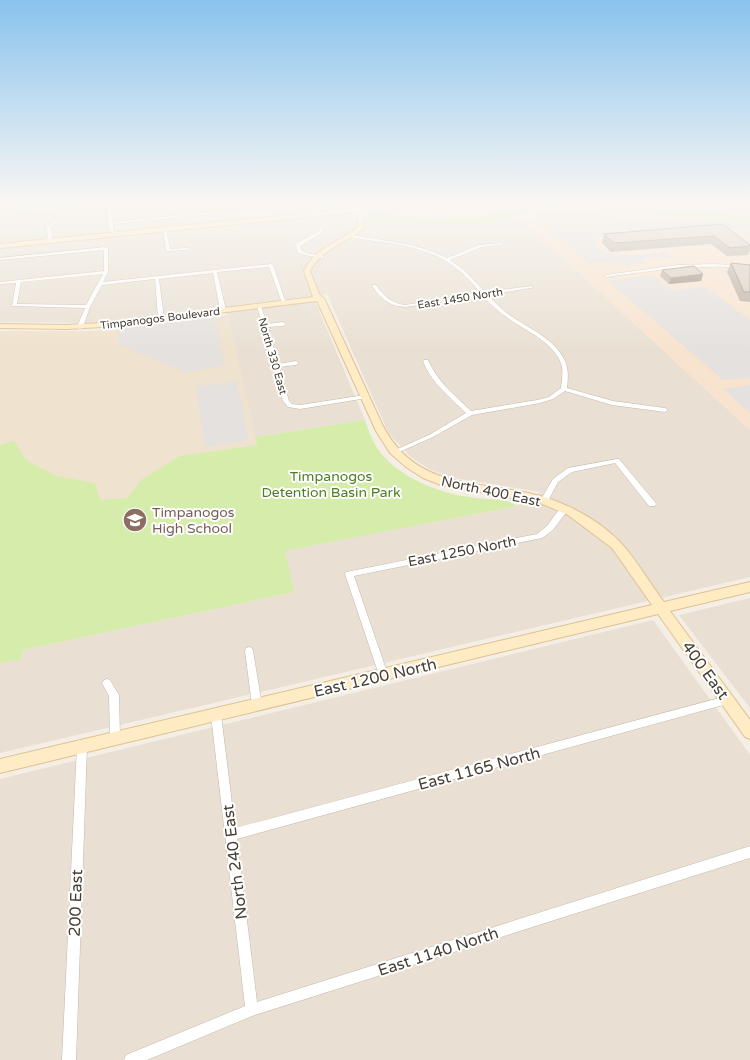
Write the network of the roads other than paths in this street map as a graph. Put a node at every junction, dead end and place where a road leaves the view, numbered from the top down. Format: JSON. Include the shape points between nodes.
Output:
{"nodes":[{"id":1,"x":73,"y":251,"type":"edge"},
{"id":2,"x":106,"y":251,"type":"edge"},
{"id":3,"x":301,"y":251,"type":"edge"},
{"id":4,"x":327,"y":251,"type":"edge"},
{"id":5,"x":428,"y":251,"type":"edge"},
{"id":6,"x":468,"y":251,"type":"edge"},
{"id":7,"x":318,"y":256,"type":"junction"},
{"id":8,"x":0,"y":259,"type":"edge"},
{"id":9,"x":448,"y":259,"type":"junction"},
{"id":10,"x":750,"y":267,"type":"edge"},
{"id":11,"x":106,"y":272,"type":"junction"},
{"id":12,"x":215,"y":272,"type":"junction"},
{"id":13,"x":606,"y":276,"type":"dead end"},
{"id":14,"x":157,"y":278,"type":"junction"},
{"id":15,"x":19,"y":281,"type":"junction"},
{"id":16,"x":0,"y":283,"type":"edge"},
{"id":17,"x":101,"y":284,"type":"junction"},
{"id":18,"x":374,"y":286,"type":"dead end"},
{"id":19,"x":530,"y":287,"type":"dead end"},
{"id":20,"x":486,"y":295,"type":"junction"},
{"id":21,"x":320,"y":298,"type":"junction"},
{"id":22,"x":284,"y":303,"type":"junction"},
{"id":23,"x":259,"y":306,"type":"junction"},
{"id":24,"x":88,"y":307,"type":"junction"},
{"id":25,"x":223,"y":310,"type":"junction"},
{"id":26,"x":161,"y":318,"type":"junction"},
{"id":27,"x":284,"y":324,"type":"dead end"},
{"id":28,"x":0,"y":326,"type":"edge"},
{"id":29,"x":265,"y":326,"type":"junction"},
{"id":30,"x":80,"y":327,"type":"junction"},
{"id":31,"x":426,"y":361,"type":"dead end"},
{"id":32,"x":296,"y":363,"type":"dead end"},
{"id":33,"x":276,"y":366,"type":"junction"},
{"id":34,"x":564,"y":389,"type":"junction"},
{"id":35,"x":365,"y":397,"type":"junction"},
{"id":36,"x":664,"y":410,"type":"dead end"},
{"id":37,"x":470,"y":413,"type":"junction"},
{"id":38,"x":395,"y":452,"type":"junction"},
{"id":39,"x":544,"y":501,"type":"junction"},
{"id":40,"x":652,"y":504,"type":"dead end"},
{"id":41,"x":564,"y":509,"type":"junction"},
{"id":42,"x":750,"y":587,"type":"edge"},
{"id":43,"x":662,"y":608,"type":"junction"},
{"id":44,"x":249,"y":651,"type":"dead end"},
{"id":45,"x":383,"y":675,"type":"junction"},
{"id":46,"x":107,"y":682,"type":"dead end"},
{"id":47,"x":727,"y":700,"type":"junction"},
{"id":48,"x":257,"y":705,"type":"junction"},
{"id":49,"x":216,"y":715,"type":"junction"},
{"id":50,"x":750,"y":732,"type":"edge"},
{"id":51,"x":115,"y":738,"type":"junction"},
{"id":52,"x":82,"y":747,"type":"junction"},
{"id":53,"x":0,"y":766,"type":"edge"},
{"id":54,"x":231,"y":836,"type":"junction"},
{"id":55,"x":750,"y":852,"type":"edge"},
{"id":56,"x":252,"y":1010,"type":"junction"},
{"id":57,"x":69,"y":1060,"type":"edge"},
{"id":58,"x":130,"y":1060,"type":"edge"}],
"edges":[{"from":1,"to":8,"type":"street"},
{"from":2,"to":11,"type":"street"},
{"from":3,"to":7,"type":"street"},
{"from":4,"to":7,"type":"street"},
{"from":5,"to":9,"type":"street"},
{"from":6,"to":9,"type":"street"},
{"from":7,"to":21,"type":"street","via":[[307,271]]},
{"from":9,"to":20,"type":"street","via":[[471,277]]},
{"from":10,"to":13,"type":"street","via":[[691,265]]},
{"from":11,"to":15,"type":"street"},
{"from":11,"to":17,"type":"street"},
{"from":12,"to":14,"type":"street"},
{"from":12,"to":22,"type":"street","via":[[271,265]]},
{"from":12,"to":25,"type":"street"},
{"from":14,"to":17,"type":"street"},
{"from":14,"to":26,"type":"street"},
{"from":15,"to":16,"type":"street"},
{"from":15,"to":24,"type":"street","via":[[14,305]]},
{"from":17,"to":24,"type":"street"},
{"from":18,"to":20,"type":"street","name":"East 1450 North","via":[[385,301],[396,306]]},
{"from":19,"to":20,"type":"street","name":"East 1450 North"},
{"from":20,"to":34,"type":"street","via":[[501,311],[545,339],[562,362],[566,373]]},
{"from":21,"to":22,"type":"street","name":"Timpanogos Boulevard"},
{"from":21,"to":35,"type":"street","name":"North 400 East"},
{"from":22,"to":23,"type":"street","name":"Timpanogos Boulevard"},
{"from":23,"to":25,"type":"street","name":"Timpanogos Boulevard"},
{"from":23,"to":29,"type":"street","name":"North 330 East"},
{"from":24,"to":30,"type":"street"},
{"from":25,"to":26,"type":"street","name":"Timpanogos Boulevard"},
{"from":26,"to":30,"type":"street","name":"Timpanogos Boulevard"},
{"from":27,"to":29,"type":"street"},
{"from":28,"to":30,"type":"street","name":"Timpanogos Boulevard"},
{"from":29,"to":33,"type":"street","name":"North 330 East"},
{"from":31,"to":37,"type":"street","via":[[437,381]]},
{"from":32,"to":33,"type":"street"},
{"from":33,"to":35,"type":"street","name":"North 330 East","via":[[290,406]]},
{"from":34,"to":36,"type":"street","via":[[612,403]]},
{"from":34,"to":37,"type":"street","via":[[548,399]]},
{"from":35,"to":38,"type":"street","name":"North 400 East","via":[[383,436]]},
{"from":37,"to":38,"type":"street"},
{"from":38,"to":39,"type":"street","name":"North 400 East","via":[[411,467],[450,484]]},
{"from":39,"to":40,"type":"street","via":[[555,481],[570,470],[617,462]]},
{"from":39,"to":41,"type":"street","name":"North 400 East"},
{"from":41,"to":43,"type":"street","name":"North 400 East","via":[[595,527],[616,545]]},
{"from":41,"to":45,"type":"street","name":"East 1250 North","via":[[550,528],[539,536],[349,574]]},
{"from":42,"to":43,"type":"street","name":"East 1200 North"},
{"from":43,"to":45,"type":"street","name":"East 1200 North"},
{"from":43,"to":47,"type":"street","name":"400 East"},
{"from":44,"to":48,"type":"street"},
{"from":45,"to":48,"type":"street","name":"East 1200 North"},
{"from":46,"to":51,"type":"street","via":[[114,695]]},
{"from":47,"to":50,"type":"street","name":"400 East"},
{"from":47,"to":54,"type":"street","name":"East 1165 North"},
{"from":48,"to":49,"type":"street","name":"East 1200 North"},
{"from":49,"to":51,"type":"street","name":"East 1200 North"},
{"from":49,"to":54,"type":"street","name":"North 240 East"},
{"from":51,"to":52,"type":"street","name":"East 1200 North"},
{"from":52,"to":53,"type":"street","name":"East 1200 North"},
{"from":52,"to":57,"type":"street","name":"200 East"},
{"from":54,"to":56,"type":"street","name":"North 240 East"},
{"from":55,"to":56,"type":"street","name":"East 1140 North"},
{"from":56,"to":58,"type":"street","name":"East 1140 North"}]}
